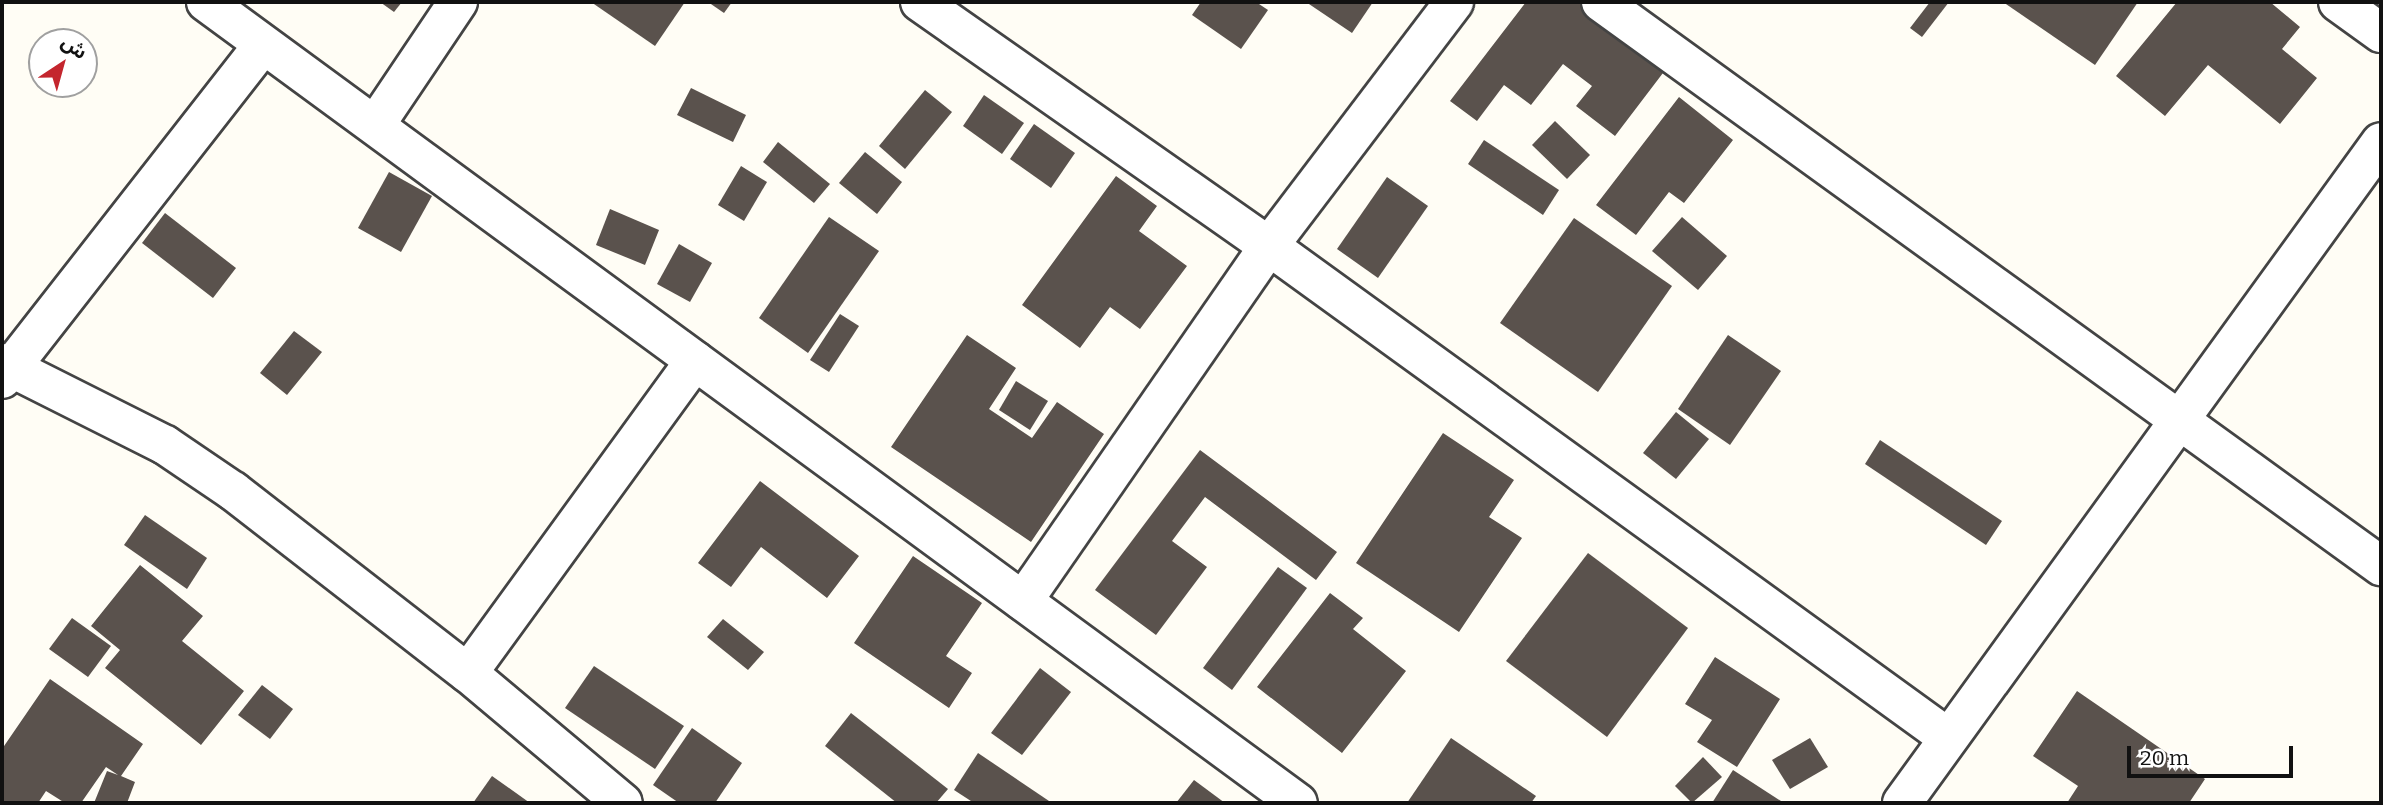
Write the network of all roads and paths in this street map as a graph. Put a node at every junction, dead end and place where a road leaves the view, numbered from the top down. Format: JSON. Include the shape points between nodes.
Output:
{"nodes":[{"id":1,"x":206,"y":2,"type":"edge"},
{"id":2,"x":458,"y":2,"type":"edge"},
{"id":3,"x":920,"y":2,"type":"edge"},
{"id":4,"x":1454,"y":2,"type":"edge"},
{"id":5,"x":1601,"y":2,"type":"edge"},
{"id":6,"x":2338,"y":2,"type":"edge"},
{"id":7,"x":2381,"y":33,"type":"edge"},
{"id":8,"x":263,"y":44,"type":"junction"},
{"id":9,"x":376,"y":124,"type":"junction"},
{"id":10,"x":2381,"y":142,"type":"edge"},
{"id":11,"x":1269,"y":246,"type":"junction"},
{"id":12,"x":695,"y":361,"type":"junction"},
{"id":13,"x":5,"y":370,"type":"edge"},
{"id":14,"x":2178,"y":420,"type":"junction"},
{"id":15,"x":2381,"y":566,"type":"edge"},
{"id":16,"x":1023,"y":601,"type":"junction"},
{"id":17,"x":468,"y":673,"type":"junction"},
{"id":18,"x":1947,"y":737,"type":"junction"},
{"id":19,"x":623,"y":803,"type":"edge"},
{"id":20,"x":1298,"y":803,"type":"edge"},
{"id":21,"x":1902,"y":803,"type":"edge"}],
"edges":[{"from":1,"to":8,"type":"street"},
{"from":2,"to":9,"type":"street"},
{"from":3,"to":11,"type":"street"},
{"from":4,"to":11,"type":"street"},
{"from":5,"to":14,"type":"street"},
{"from":6,"to":7,"type":"street"},
{"from":8,"to":9,"type":"street"},
{"from":8,"to":13,"type":"street"},
{"from":9,"to":12,"type":"street"},
{"from":10,"to":14,"type":"street"},
{"from":11,"to":16,"type":"street"},
{"from":11,"to":18,"type":"street"},
{"from":12,"to":16,"type":"street"},
{"from":12,"to":17,"type":"street"},
{"from":13,"to":17,"type":"street","via":[[165,445],[222,483]]},
{"from":14,"to":15,"type":"street"},
{"from":14,"to":18,"type":"street"},
{"from":16,"to":20,"type":"street"},
{"from":17,"to":19,"type":"street"},
{"from":18,"to":21,"type":"street"}]}
